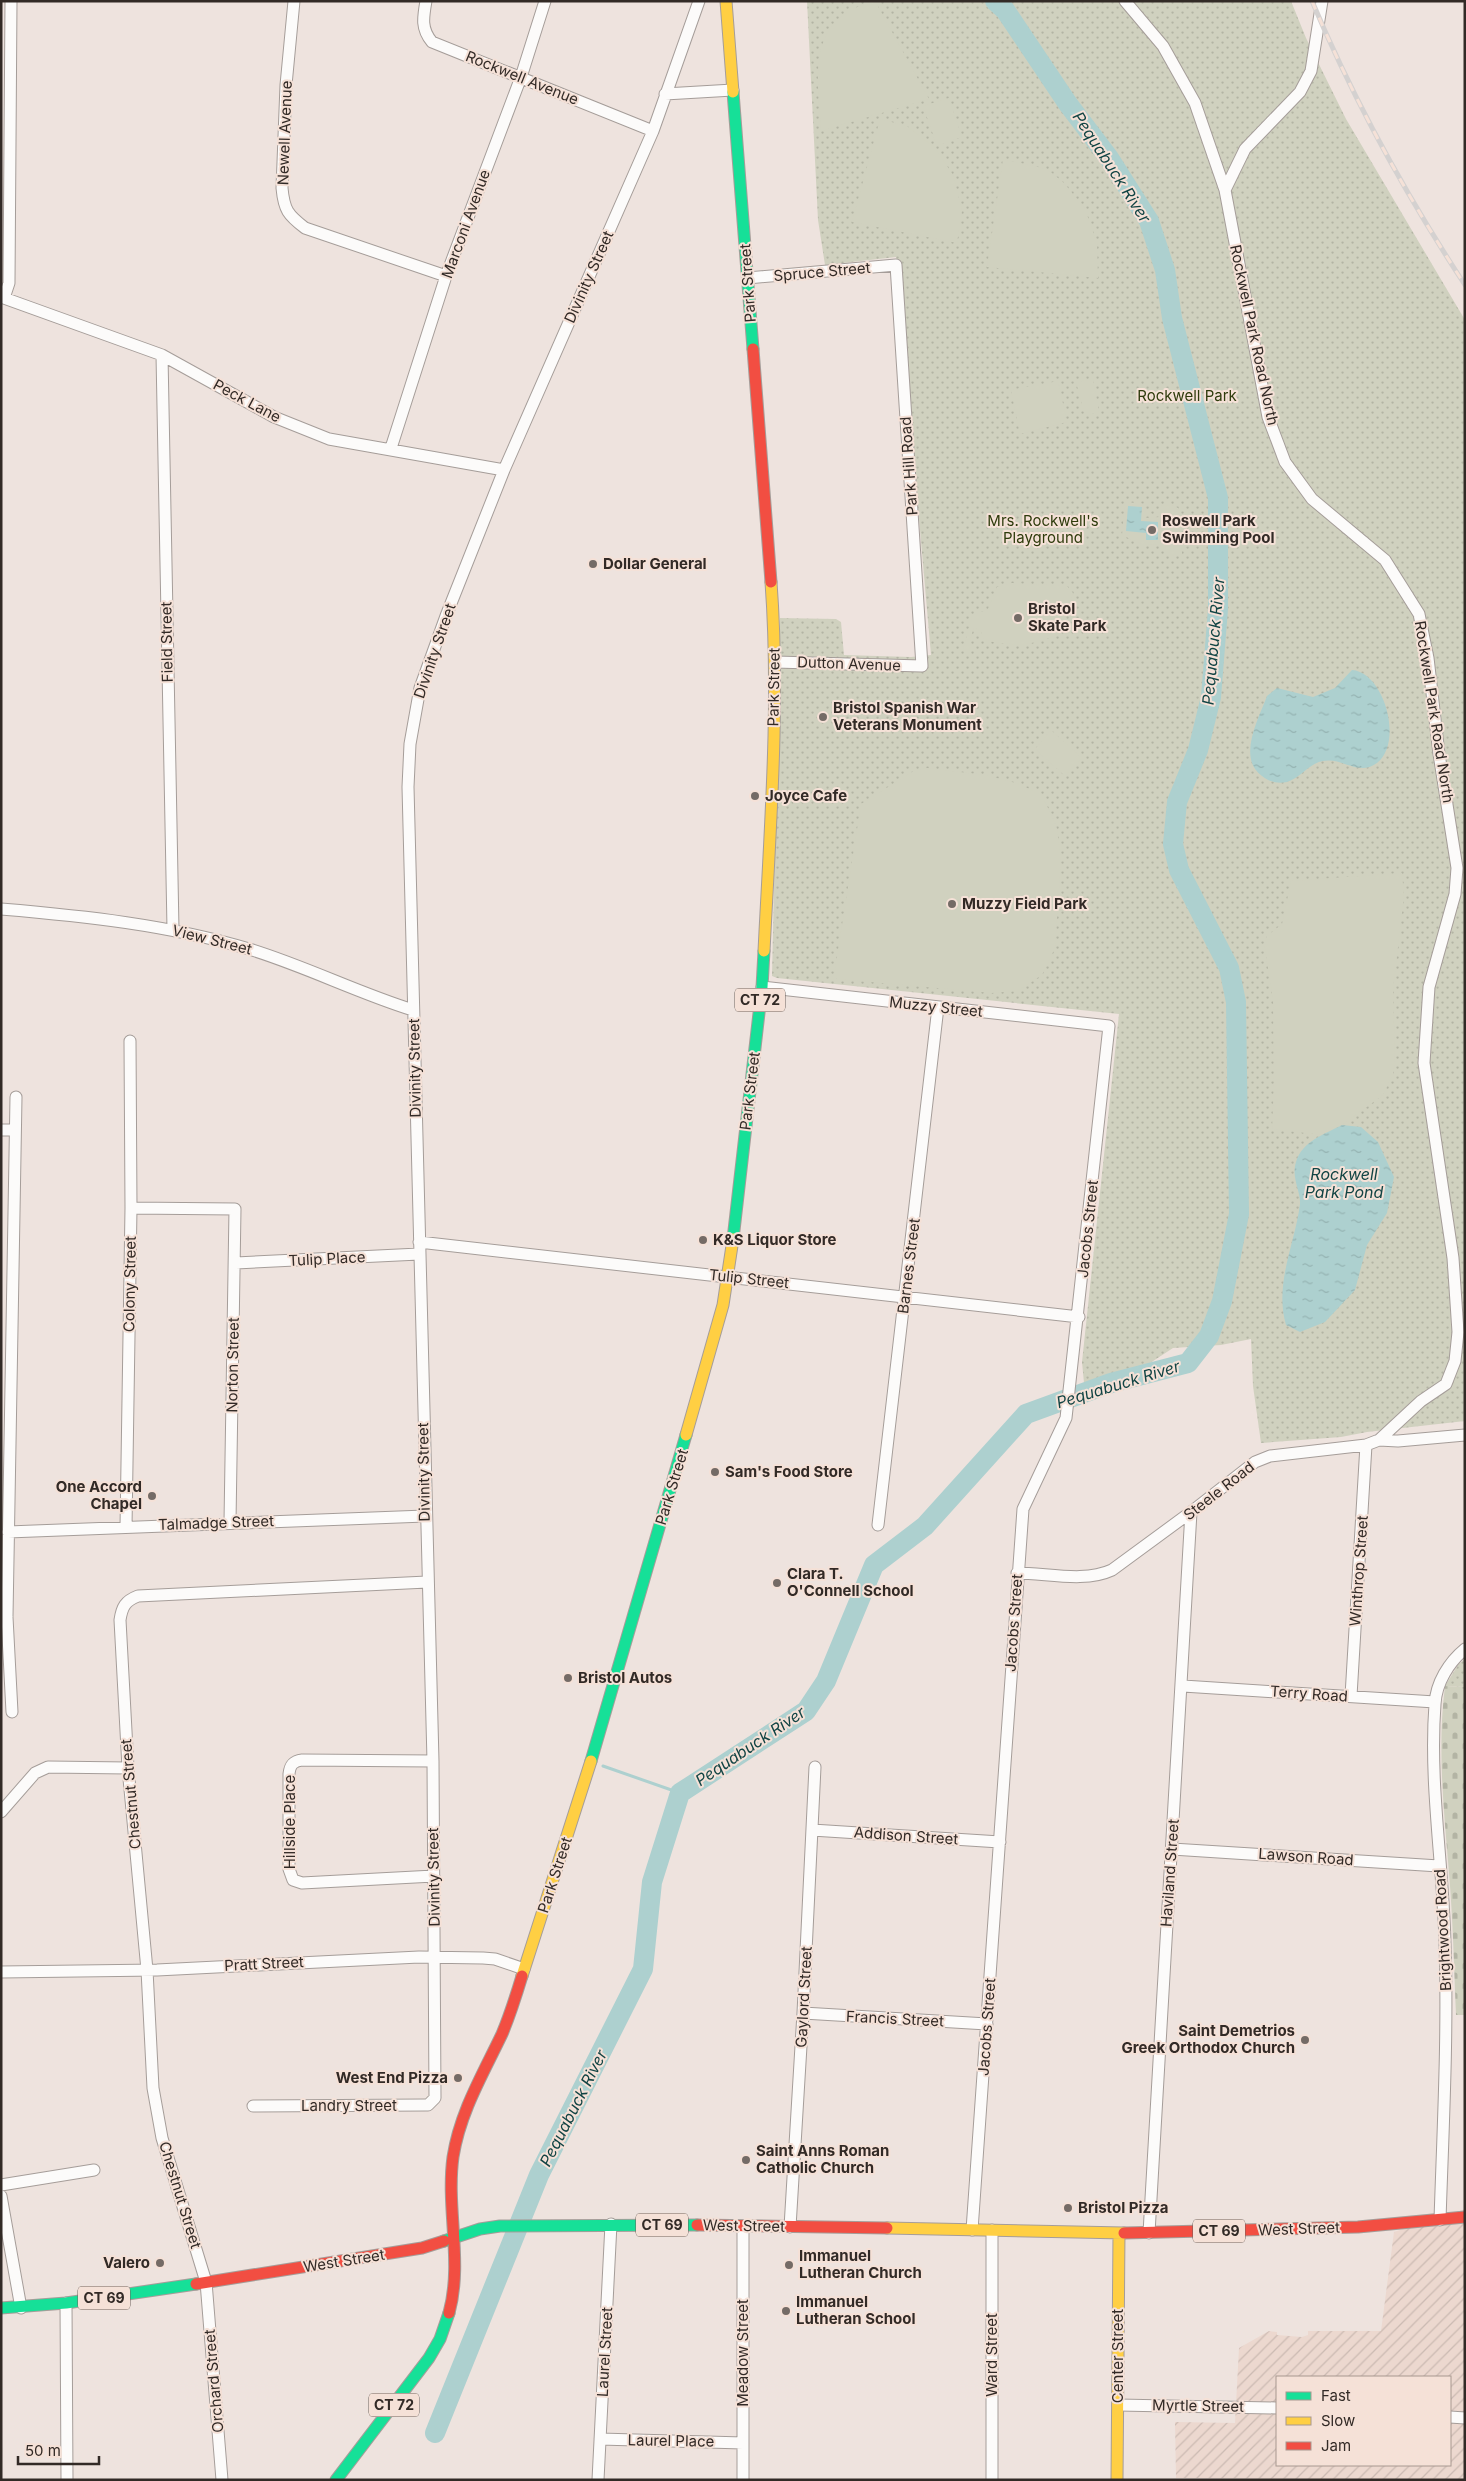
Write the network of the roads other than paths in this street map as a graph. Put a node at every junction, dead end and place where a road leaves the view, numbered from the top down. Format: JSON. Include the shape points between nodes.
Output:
{"nodes":[{"id":1,"x":12,"y":1,"type":"edge"},
{"id":2,"x":294,"y":1,"type":"edge"},
{"id":3,"x":426,"y":1,"type":"edge"},
{"id":4,"x":545,"y":1,"type":"edge"},
{"id":5,"x":699,"y":1,"type":"edge"},
{"id":6,"x":726,"y":1,"type":"edge"},
{"id":7,"x":1125,"y":1,"type":"edge"},
{"id":8,"x":1322,"y":1,"type":"edge"},
{"id":9,"x":521,"y":77,"type":"junction"},
{"id":10,"x":733,"y":90,"type":"junction"},
{"id":11,"x":665,"y":94,"type":"junction"},
{"id":12,"x":653,"y":131,"type":"junction"},
{"id":13,"x":1225,"y":190,"type":"junction"},
{"id":14,"x":896,"y":265,"type":"joint"},
{"id":15,"x":446,"y":276,"type":"junction"},
{"id":16,"x":748,"y":278,"type":"junction"},
{"id":17,"x":3,"y":297,"type":"edge"},
{"id":18,"x":162,"y":355,"type":"junction"},
{"id":19,"x":391,"y":448,"type":"junction"},
{"id":20,"x":504,"y":470,"type":"junction"},
{"id":21,"x":775,"y":662,"type":"junction"},
{"id":22,"x":922,"y":666,"type":"joint"},
{"id":23,"x":1,"y":908,"type":"edge"},
{"id":24,"x":173,"y":930,"type":"junction"},
{"id":25,"x":762,"y":987,"type":"junction"},
{"id":26,"x":938,"y":1007,"type":"junction"},
{"id":27,"x":414,"y":1010,"type":"junction"},
{"id":28,"x":1110,"y":1026,"type":"joint"},
{"id":29,"x":130,"y":1041,"type":"dead end"},
{"id":30,"x":16,"y":1097,"type":"dead end"},
{"id":31,"x":1,"y":1130,"type":"edge"},
{"id":32,"x":15,"y":1130,"type":"junction"},
{"id":33,"x":131,"y":1208,"type":"junction"},
{"id":34,"x":419,"y":1242,"type":"junction"},
{"id":35,"x":419,"y":1254,"type":"junction"},
{"id":36,"x":1,"y":1257,"type":"edge"},
{"id":37,"x":14,"y":1257,"type":"junction"},
{"id":38,"x":236,"y":1264,"type":"junction"},
{"id":39,"x":728,"y":1278,"type":"junction"},
{"id":40,"x":905,"y":1296,"type":"junction"},
{"id":41,"x":1078,"y":1317,"type":"junction"},
{"id":42,"x":5,"y":1382,"type":"edge"},
{"id":43,"x":1465,"y":1435,"type":"edge"},
{"id":44,"x":1379,"y":1440,"type":"junction"},
{"id":45,"x":1366,"y":1445,"type":"junction"},
{"id":46,"x":4,"y":1501,"type":"edge"},
{"id":47,"x":1192,"y":1512,"type":"junction"},
{"id":48,"x":425,"y":1516,"type":"junction"},
{"id":49,"x":230,"y":1522,"type":"junction"},
{"id":50,"x":878,"y":1525,"type":"dead end"},
{"id":51,"x":126,"y":1526,"type":"junction"},
{"id":52,"x":8,"y":1532,"type":"junction"},
{"id":53,"x":1017,"y":1573,"type":"junction"},
{"id":54,"x":427,"y":1582,"type":"junction"},
{"id":55,"x":4,"y":1618,"type":"edge"},
{"id":56,"x":1465,"y":1649,"type":"edge"},
{"id":57,"x":1183,"y":1686,"type":"junction"},
{"id":58,"x":1351,"y":1696,"type":"junction"},
{"id":59,"x":1435,"y":1702,"type":"junction"},
{"id":60,"x":12,"y":1712,"type":"dead end"},
{"id":61,"x":433,"y":1761,"type":"junction"},
{"id":62,"x":815,"y":1767,"type":"dead end"},
{"id":63,"x":128,"y":1768,"type":"junction"},
{"id":64,"x":1,"y":1812,"type":"edge"},
{"id":65,"x":812,"y":1830,"type":"junction"},
{"id":66,"x":1000,"y":1842,"type":"junction"},
{"id":67,"x":1172,"y":1849,"type":"junction"},
{"id":68,"x":1439,"y":1866,"type":"junction"},
{"id":69,"x":434,"y":1876,"type":"junction"},
{"id":70,"x":435,"y":1958,"type":"junction"},
{"id":71,"x":148,"y":1970,"type":"junction"},
{"id":72,"x":524,"y":1970,"type":"junction"},
{"id":73,"x":1,"y":1972,"type":"edge"},
{"id":74,"x":803,"y":2014,"type":"junction"},
{"id":75,"x":987,"y":2024,"type":"junction"},
{"id":76,"x":436,"y":2091,"type":"joint"},
{"id":77,"x":253,"y":2106,"type":"dead end"},
{"id":78,"x":94,"y":2170,"type":"dead end"},
{"id":79,"x":1,"y":2185,"type":"edge"},
{"id":80,"x":1,"y":2196,"type":"edge"},
{"id":81,"x":1465,"y":2218,"type":"edge"},
{"id":82,"x":1440,"y":2220,"type":"junction"},
{"id":83,"x":611,"y":2224,"type":"junction"},
{"id":84,"x":743,"y":2227,"type":"junction"},
{"id":85,"x":790,"y":2227,"type":"junction"},
{"id":86,"x":972,"y":2230,"type":"junction"},
{"id":87,"x":992,"y":2230,"type":"junction"},
{"id":88,"x":1119,"y":2233,"type":"junction"},
{"id":89,"x":1149,"y":2233,"type":"junction"},
{"id":90,"x":455,"y":2237,"type":"junction"},
{"id":91,"x":206,"y":2282,"type":"junction"},
{"id":92,"x":66,"y":2303,"type":"junction"},
{"id":93,"x":1,"y":2308,"type":"edge"},
{"id":94,"x":21,"y":2308,"type":"junction"},
{"id":95,"x":1118,"y":2405,"type":"junction"},
{"id":96,"x":1276,"y":2408,"type":"edge"},
{"id":97,"x":1451,"y":2417,"type":"edge"},
{"id":98,"x":1465,"y":2418,"type":"edge"},
{"id":99,"x":600,"y":2439,"type":"junction"},
{"id":100,"x":743,"y":2443,"type":"junction"},
{"id":101,"x":67,"y":2480,"type":"edge"},
{"id":102,"x":222,"y":2480,"type":"edge"},
{"id":103,"x":336,"y":2480,"type":"edge"},
{"id":104,"x":598,"y":2480,"type":"edge"},
{"id":105,"x":743,"y":2480,"type":"edge"},
{"id":106,"x":992,"y":2480,"type":"edge"},
{"id":107,"x":1117,"y":2480,"type":"edge"}],
"edges":[{"from":1,"to":17,"type":"street","via":[[8,282]]},
{"from":2,"to":15,"type":"street","name":"Newell Avenue","via":[[286,85],[282,188],[290,216],[306,228]]},
{"from":3,"to":9,"type":"street","name":"Rockwell Avenue","via":[[423,22],[425,33],[432,42]]},
{"from":4,"to":9,"type":"street","name":"Marconi Avenue"},
{"from":5,"to":11,"type":"street","name":"Divinity Street"},
{"from":6,"to":10,"type":"main road","name":"Park Street","number":"CT 72"},
{"from":7,"to":13,"type":"street","name":"Rockwell Park Road North","via":[[1163,46],[1195,103]]},
{"from":8,"to":13,"type":"street","via":[[1307,82],[1245,149]]},
{"from":9,"to":12,"type":"street","name":"Rockwell Avenue"},
{"from":9,"to":15,"type":"street","name":"Marconi Avenue"},
{"from":10,"to":11,"type":"street"},
{"from":10,"to":16,"type":"main road","name":"Park Street","number":"CT 72"},
{"from":11,"to":12,"type":"street","name":"Divinity Street"},
{"from":12,"to":20,"type":"street","name":"Divinity Street"},
{"from":13,"to":44,"type":"street","name":"Rockwell Park Road North","via":[[1268,417],[1285,462],[1312,499],[1385,560],[1419,614],[1455,843],[1456,894],[1429,988],[1424,1063],[1453,1258],[1458,1332],[1455,1361],[1446,1384],[1421,1401]]},
{"from":14,"to":16,"type":"street","name":"Spruce Street"},
{"from":14,"to":22,"type":"street","name":"Park Hill Road"},
{"from":15,"to":19,"type":"street","name":"Marconi Avenue"},
{"from":16,"to":21,"type":"main road","name":"Park Street","number":"CT 72"},
{"from":17,"to":18,"type":"street","name":"Peck Lane"},
{"from":18,"to":19,"type":"street","name":"Peck Lane","via":[[274,417],[330,438]]},
{"from":18,"to":24,"type":"street","name":"Field Street"},
{"from":19,"to":20,"type":"street","name":"Peck Lane"},
{"from":20,"to":27,"type":"street","name":"Divinity Street","via":[[420,688],[410,744],[408,788]]},
{"from":21,"to":22,"type":"street","name":"Dutton Avenue"},
{"from":21,"to":25,"type":"main road","name":"Park Street","number":"CT 72"},
{"from":23,"to":24,"type":"street","name":"View Street"},
{"from":24,"to":27,"type":"street","name":"View Street","via":[[249,949]]},
{"from":25,"to":26,"type":"street","name":"Muzzy Street"},
{"from":25,"to":39,"type":"main road","name":"Park Street","number":"CT 72"},
{"from":26,"to":28,"type":"street","name":"Muzzy Street"},
{"from":26,"to":40,"type":"street","name":"Barnes Street"},
{"from":27,"to":34,"type":"street","name":"Divinity Street"},
{"from":28,"to":41,"type":"street","name":"Jacobs Street"},
{"from":29,"to":33,"type":"street","name":"Colony Street"},
{"from":30,"to":32,"type":"street"},
{"from":31,"to":32,"type":"street"},
{"from":32,"to":37,"type":"street"},
{"from":33,"to":38,"type":"street","name":"Norton Street","via":[[235,1208]]},
{"from":33,"to":51,"type":"street","name":"Colony Street"},
{"from":34,"to":35,"type":"street","name":"Divinity Street"},
{"from":34,"to":39,"type":"street","name":"Tulip Street"},
{"from":35,"to":38,"type":"street","name":"Tulip Place"},
{"from":35,"to":48,"type":"street","name":"Divinity Street"},
{"from":36,"to":37,"type":"street"},
{"from":37,"to":42,"type":"street"},
{"from":38,"to":49,"type":"street","name":"Norton Street"},
{"from":39,"to":40,"type":"street","name":"Tulip Street"},
{"from":39,"to":72,"type":"main road","name":"Park Street","number":"CT 72","via":[[684,1445],[606,1715]]},
{"from":40,"to":41,"type":"street","name":"Tulip Street"},
{"from":40,"to":50,"type":"street","name":"Barnes Street"},
{"from":41,"to":53,"type":"street","name":"Jacobs Street","via":[[1066,1418],[1022,1509]]},
{"from":42,"to":46,"type":"street"},
{"from":43,"to":44,"type":"street","name":"Steele Road","via":[[1398,1442]]},
{"from":44,"to":45,"type":"street","name":"Steele Road"},
{"from":45,"to":47,"type":"street","name":"Steele Road","via":[[1270,1456],[1237,1474]]},
{"from":45,"to":58,"type":"street","name":"Winthrop Street"},
{"from":46,"to":52,"type":"street"},
{"from":47,"to":53,"type":"street","name":"Steele Road","via":[[1101,1575]]},
{"from":47,"to":57,"type":"street","name":"Haviland Street"},
{"from":48,"to":49,"type":"street","name":"Talmadge Street"},
{"from":48,"to":54,"type":"street","name":"Divinity Street"},
{"from":49,"to":51,"type":"street","name":"Talmadge Street"},
{"from":51,"to":52,"type":"street","name":"Talmadge Street"},
{"from":52,"to":55,"type":"street"},
{"from":53,"to":66,"type":"street","name":"Jacobs Street"},
{"from":54,"to":61,"type":"street","name":"Divinity Street"},
{"from":54,"to":63,"type":"street","name":"Chestnut Street","via":[[138,1596],[126,1602],[120,1620]]},
{"from":55,"to":60,"type":"street"},
{"from":56,"to":59,"type":"street","name":"Brightwood Road","via":[[1445,1672]]},
{"from":57,"to":58,"type":"street","name":"Terry Road"},
{"from":57,"to":67,"type":"street","name":"Haviland Street"},
{"from":58,"to":59,"type":"street","name":"Terry Road"},
{"from":59,"to":68,"type":"street","name":"Brightwood Road"},
{"from":61,"to":69,"type":"street","name":"Divinity Street"},
{"from":61,"to":69,"type":"street","name":"Hillside Place","via":[[302,1760],[293,1763],[289,1774],[289,1869],[293,1880],[302,1883]]},
{"from":62,"to":65,"type":"street","name":"Gaylord Street"},
{"from":63,"to":64,"type":"street","via":[[48,1767],[35,1773]]},
{"from":63,"to":71,"type":"street","name":"Chestnut Street"},
{"from":65,"to":66,"type":"street","name":"Addison Street"},
{"from":65,"to":74,"type":"street","name":"Gaylord Street"},
{"from":66,"to":75,"type":"street","name":"Jacobs Street"},
{"from":67,"to":68,"type":"street","name":"Lawson Road"},
{"from":67,"to":89,"type":"street","name":"Haviland Street"},
{"from":68,"to":82,"type":"street","name":"Brightwood Road","via":[[1445,1940],[1446,2015]]},
{"from":69,"to":70,"type":"street","name":"Divinity Street"},
{"from":70,"to":71,"type":"street","name":"Pratt Street"},
{"from":70,"to":72,"type":"street","name":"Pratt Street","via":[[495,1960]]},
{"from":70,"to":76,"type":"street","name":"Divinity Street"},
{"from":71,"to":73,"type":"street","name":"Pratt Street"},
{"from":71,"to":91,"type":"street","name":"Chestnut Street","via":[[153,2088],[162,2138]]},
{"from":72,"to":90,"type":"main road","name":"Park Street","number":"CT 72","via":[[501,2038],[467,2107],[456,2140],[452,2184]]},
{"from":74,"to":75,"type":"street","name":"Francis Street"},
{"from":74,"to":85,"type":"street","name":"Gaylord Street"},
{"from":75,"to":86,"type":"street","name":"Jacobs Street"},
{"from":76,"to":77,"type":"street","name":"Landry Street","via":[[428,2105]]},
{"from":78,"to":79,"type":"street"},
{"from":80,"to":94,"type":"street"},
{"from":81,"to":82,"type":"main road","name":"West Street","number":"CT 69"},
{"from":82,"to":89,"type":"main road","name":"West Street","number":"CT 69","via":[[1358,2227]]},
{"from":83,"to":84,"type":"main road","name":"West Street","number":"CT 69"},
{"from":83,"to":90,"type":"main road","name":"West Street","number":"CT 69","via":[[504,2226]]},
{"from":83,"to":99,"type":"street","name":"Laurel Street"},
{"from":84,"to":85,"type":"main road","name":"West Street","number":"CT 69"},
{"from":84,"to":100,"type":"street","name":"Meadow Street"},
{"from":85,"to":86,"type":"main road","name":"West Street","number":"CT 69"},
{"from":86,"to":87,"type":"main road","name":"West Street","number":"CT 69"},
{"from":87,"to":88,"type":"main road","name":"West Street","number":"CT 69"},
{"from":87,"to":106,"type":"street","name":"Ward Street"},
{"from":88,"to":89,"type":"main road","name":"West Street","number":"CT 69"},
{"from":88,"to":95,"type":"main road","name":"Center Street"},
{"from":90,"to":91,"type":"main road","name":"West Street","number":"CT 69","via":[[422,2248]]},
{"from":90,"to":103,"type":"main road","number":"CT 72","via":[[452,2299],[437,2345]]},
{"from":91,"to":92,"type":"main road","name":"West Street","number":"CT 69"},
{"from":91,"to":102,"type":"street","name":"Orchard Street"},
{"from":92,"to":94,"type":"main road","name":"West Street","number":"CT 69"},
{"from":92,"to":101,"type":"street"},
{"from":93,"to":94,"type":"main road","name":"West Street","number":"CT 69"},
{"from":95,"to":96,"type":"street","name":"Myrtle Street"},
{"from":95,"to":107,"type":"main road","name":"Center Street"},
{"from":97,"to":98,"type":"street"},
{"from":99,"to":100,"type":"street","name":"Laurel Place"},
{"from":99,"to":104,"type":"street","name":"Laurel Street"},
{"from":100,"to":105,"type":"street","name":"Meadow Street"}]}
